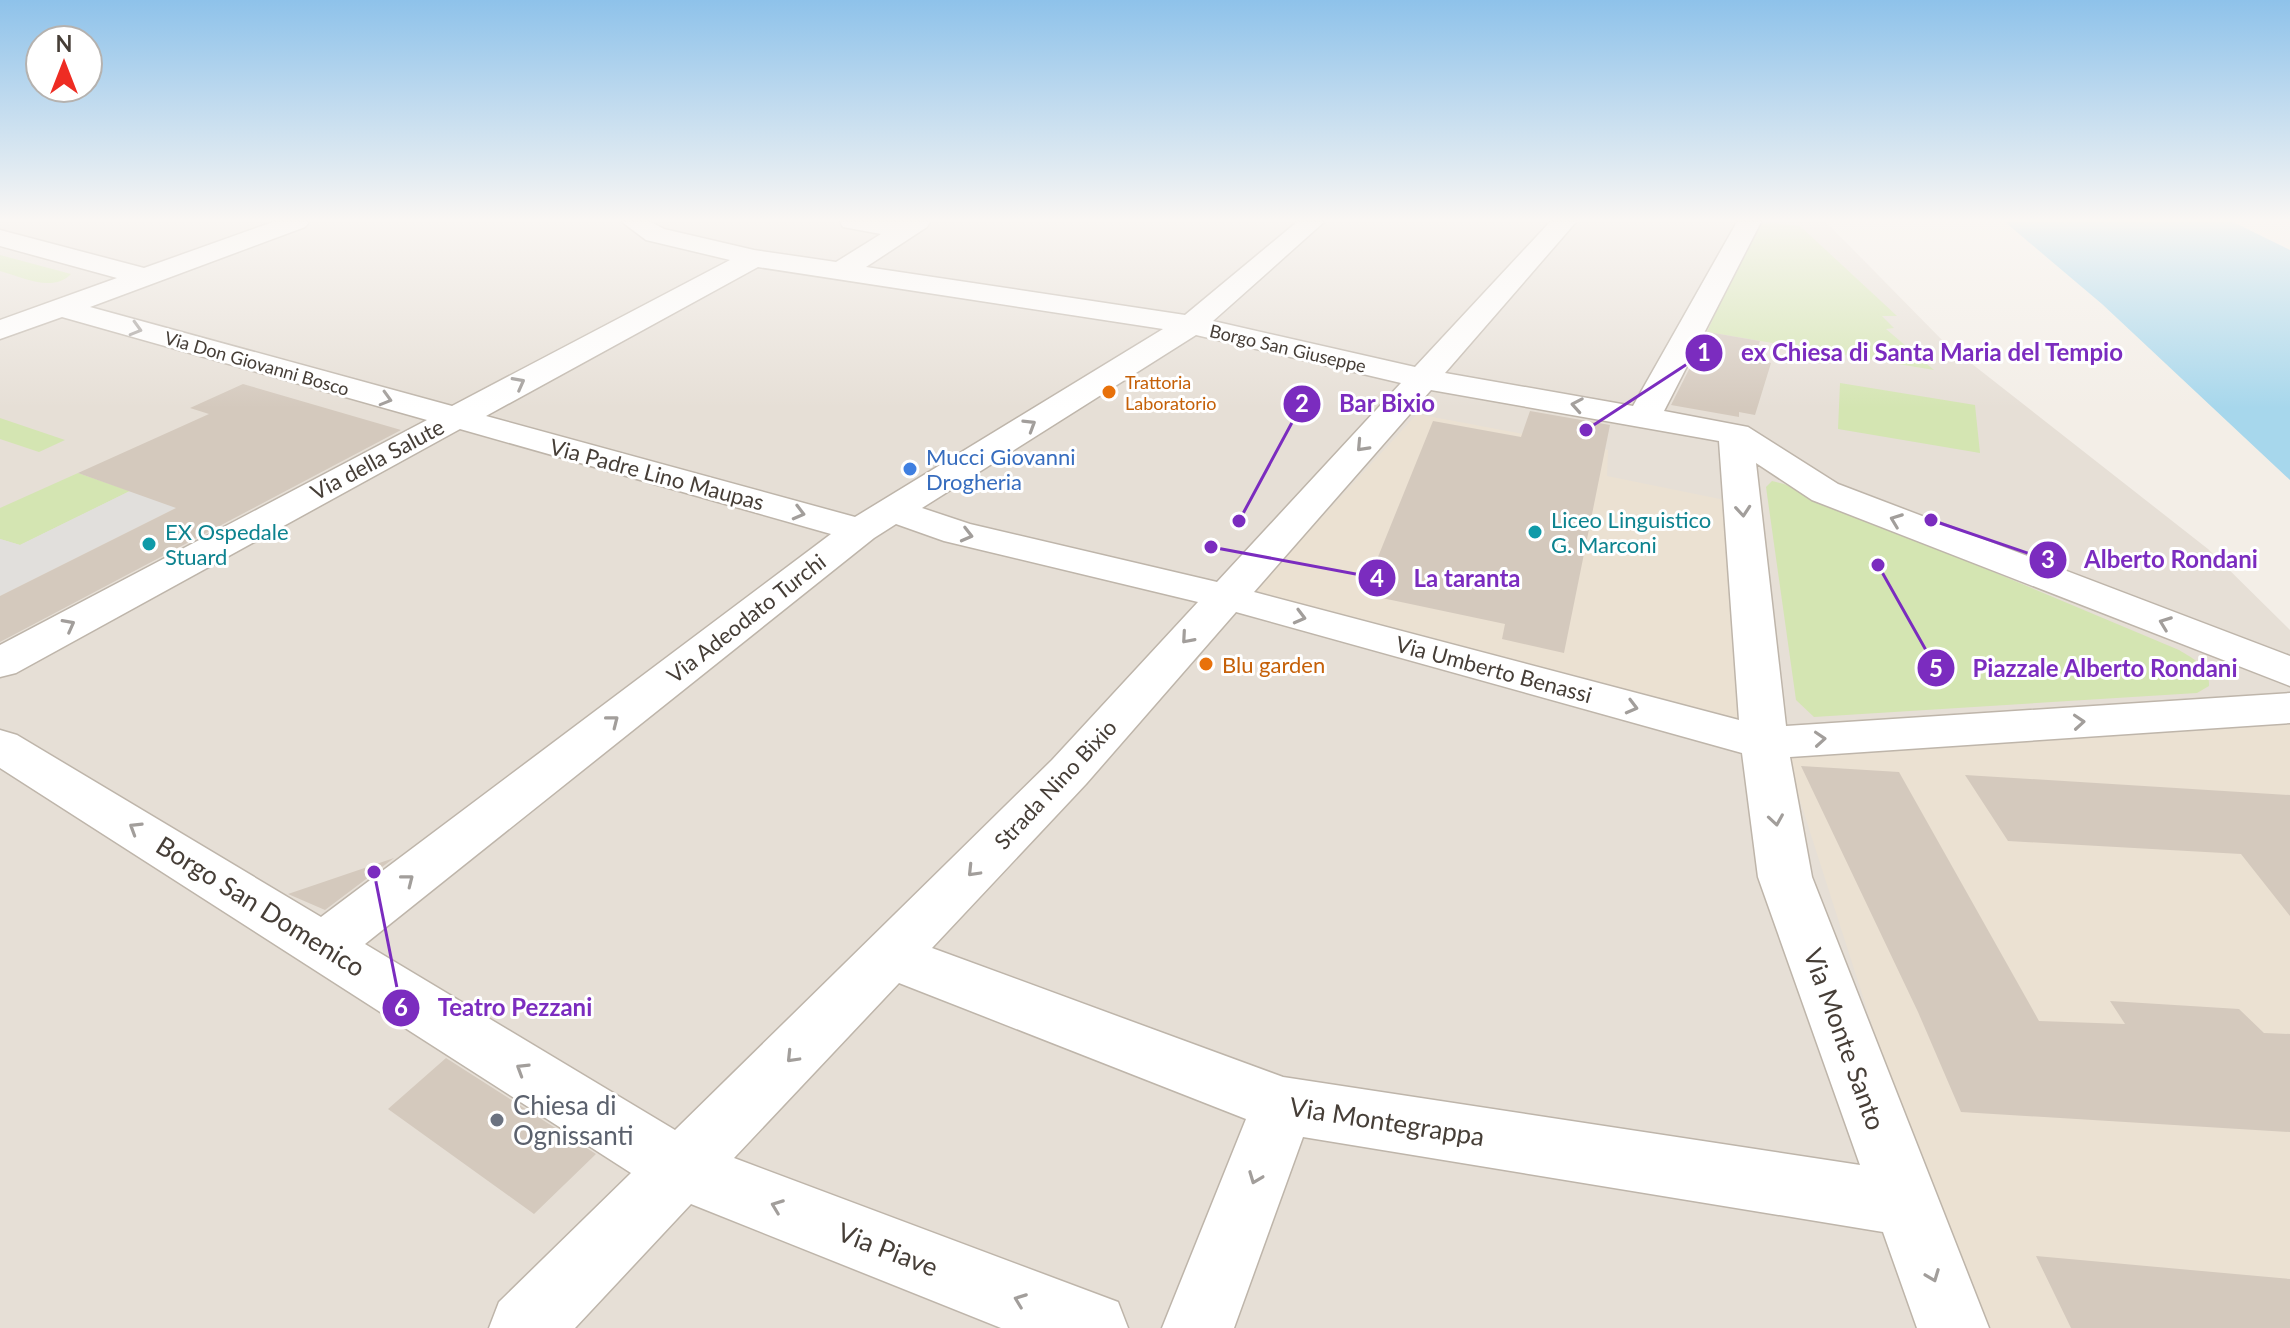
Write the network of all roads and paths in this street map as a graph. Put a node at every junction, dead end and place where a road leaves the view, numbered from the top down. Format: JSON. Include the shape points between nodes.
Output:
{"nodes":[{"id":1,"x":127,"y":284,"type":"edge"},
{"id":2,"x":705,"y":284,"type":"edge"},
{"id":3,"x":912,"y":284,"type":"edge"},
{"id":4,"x":1239,"y":284,"type":"edge"},
{"id":5,"x":1509,"y":284,"type":"edge"},
{"id":6,"x":1716,"y":284,"type":"edge"},
{"id":7,"x":61,"y":308,"type":"junction"},
{"id":8,"x":1191,"y":325,"type":"junction"},
{"id":9,"x":0,"y":330,"type":"edge"},
{"id":10,"x":1424,"y":379,"type":"junction"},
{"id":11,"x":1644,"y":417,"type":"junction"},
{"id":12,"x":454,"y":418,"type":"junction"},
{"id":13,"x":1736,"y":434,"type":"junction"},
{"id":14,"x":876,"y":520,"type":"junction"},
{"id":15,"x":1224,"y":596,"type":"junction"},
{"id":16,"x":0,"y":663,"type":"edge"},
{"id":17,"x":2290,"y":672,"type":"edge"},
{"id":18,"x":2290,"y":708,"type":"edge"},
{"id":19,"x":1764,"y":743,"type":"junction"},
{"id":20,"x":0,"y":746,"type":"edge"},
{"id":21,"x":324,"y":945,"type":"junction"},
{"id":22,"x":890,"y":956,"type":"junction"},
{"id":23,"x":1283,"y":1105,"type":"junction"},
{"id":24,"x":683,"y":1170,"type":"junction"},
{"id":25,"x":1906,"y":1204,"type":"junction"},
{"id":26,"x":525,"y":1328,"type":"edge"},
{"id":27,"x":1092,"y":1328,"type":"edge"},
{"id":28,"x":1198,"y":1328,"type":"edge"},
{"id":29,"x":1953,"y":1328,"type":"edge"}],
"edges":[{"from":1,"to":7,"type":"street"},
{"from":12,"to":2,"type":"street","name":"Via della Salute","one_way":true},
{"from":3,"to":8,"type":"street","name":"Borgo San Giuseppe"},
{"from":4,"to":8,"type":"street","name":"Via Adeodato Turchi"},
{"from":5,"to":10,"type":"street","name":"Strada Nino Bixio"},
{"from":6,"to":11,"type":"street"},
{"from":7,"to":9,"type":"street"},
{"from":7,"to":12,"type":"street","name":"Via Don Giovanni Bosco","one_way":true},
{"from":8,"to":10,"type":"street","name":"Borgo San Giuseppe"},
{"from":14,"to":8,"type":"street","name":"Via Adeodato Turchi","one_way":true},
{"from":11,"to":10,"type":"street","name":"Borgo San Giuseppe","one_way":true},
{"from":10,"to":15,"type":"street","name":"Strada Nino Bixio","one_way":true},
{"from":11,"to":13,"type":"street","name":"Borgo San Giuseppe"},
{"from":12,"to":14,"type":"street","name":"Via Padre Lino Maupas","one_way":true},
{"from":16,"to":12,"type":"street","name":"Via della Salute","one_way":true},
{"from":17,"to":13,"type":"street","one_way":true,"via":[[1825,492]]},
{"from":13,"to":19,"type":"street","name":"Via Monte Santo","one_way":true},
{"from":14,"to":15,"type":"street","name":"Via Padre Lino Maupas","one_way":true,"via":[[958,533]]},
{"from":21,"to":14,"type":"street","name":"Via Adeodato Turchi","one_way":true},
{"from":15,"to":19,"type":"street","name":"Via Umberto Benassi","one_way":true},
{"from":15,"to":22,"type":"street","name":"Strada Nino Bixio","one_way":true,"via":[[1069,772]]},
{"from":19,"to":18,"type":"street","name":"Via Umberto Benassi","one_way":true},
{"from":19,"to":25,"type":"street","name":"Via Monte Santo","one_way":true,"via":[[1785,877]]},
{"from":21,"to":20,"type":"street","name":"Borgo San Domenico","one_way":true},
{"from":24,"to":21,"type":"street","name":"Borgo San Domenico","one_way":true},
{"from":22,"to":23,"type":"street","name":"Via Montegrappa"},
{"from":22,"to":24,"type":"street","name":"Strada Nino Bixio","one_way":true},
{"from":23,"to":25,"type":"street","name":"Via Montegrappa"},
{"from":23,"to":28,"type":"street","one_way":true},
{"from":24,"to":26,"type":"street","name":"Strada Nino Bixio"},
{"from":27,"to":24,"type":"street","name":"Via Piave","one_way":true},
{"from":25,"to":29,"type":"street","name":"Via Monte Santo","one_way":true}]}
